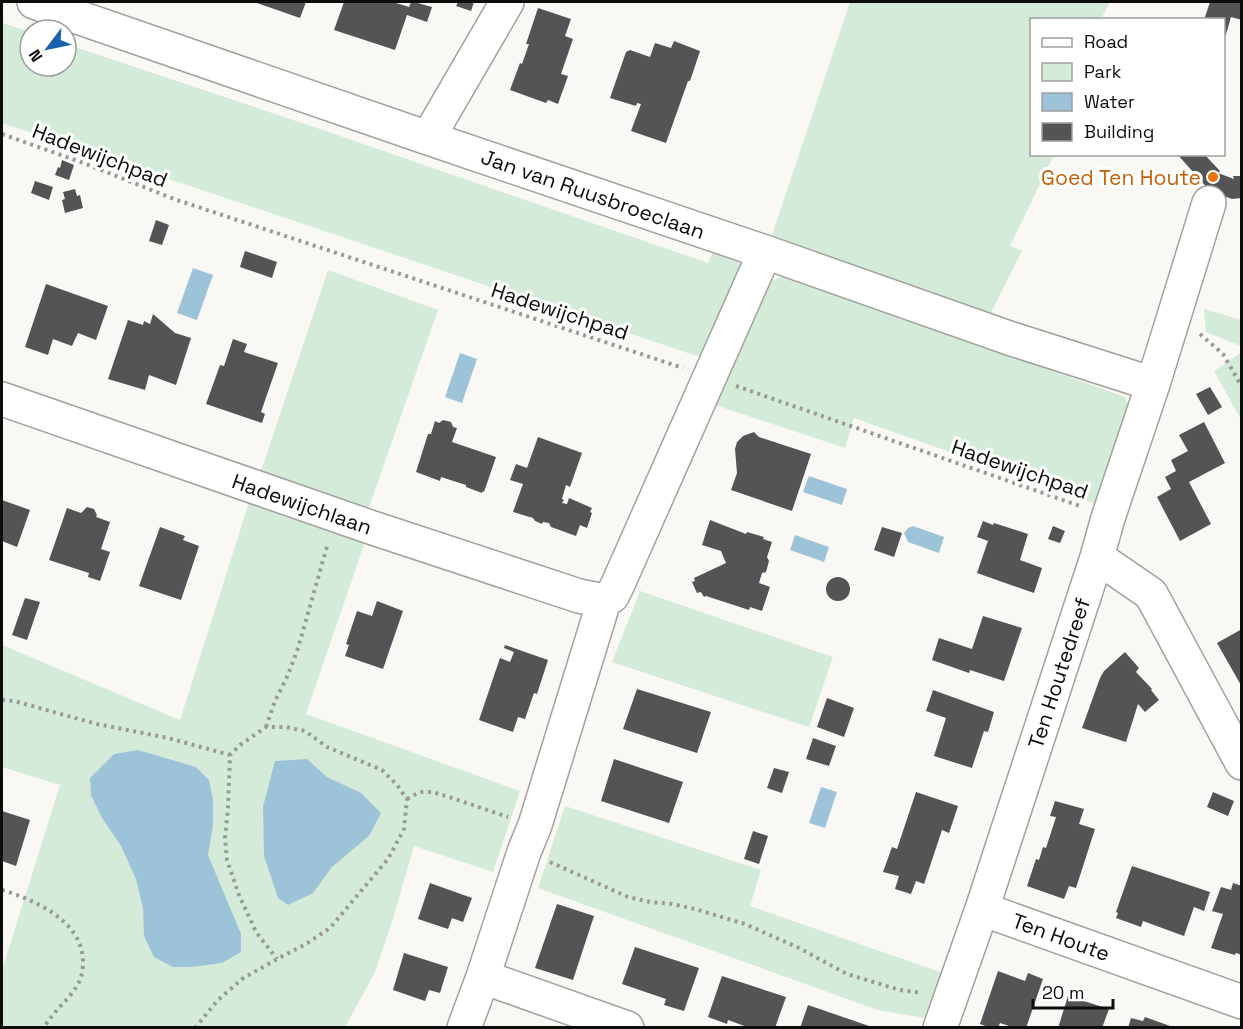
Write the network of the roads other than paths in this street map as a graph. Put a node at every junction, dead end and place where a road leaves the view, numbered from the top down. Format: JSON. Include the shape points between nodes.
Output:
{"nodes":[{"id":1,"x":34,"y":2,"type":"edge"},
{"id":2,"x":507,"y":2,"type":"edge"},
{"id":3,"x":428,"y":138,"type":"junction"},
{"id":4,"x":1209,"y":203,"type":"dead end"},
{"id":5,"x":765,"y":252,"type":"junction"},
{"id":6,"x":1153,"y":384,"type":"junction"},
{"id":7,"x":2,"y":399,"type":"edge"},
{"id":8,"x":1097,"y":557,"type":"junction"},
{"id":9,"x":604,"y":602,"type":"junction"},
{"id":10,"x":1242,"y":763,"type":"edge"},
{"id":11,"x":982,"y":909,"type":"junction"},
{"id":12,"x":483,"y":977,"type":"junction"},
{"id":13,"x":1242,"y":1002,"type":"edge"},
{"id":14,"x":946,"y":1013,"type":"edge"},
{"id":15,"x":464,"y":1028,"type":"edge"},
{"id":16,"x":627,"y":1028,"type":"edge"}],
"edges":[{"from":1,"to":3,"type":"street","name":"Jan van Ruusbroeclaan"},
{"from":2,"to":3,"type":"street"},
{"from":3,"to":5,"type":"street","name":"Jan van Ruusbroeclaan"},
{"from":4,"to":6,"type":"street","name":"Ten Houtedreef"},
{"from":5,"to":6,"type":"street","name":"Jan van Ruusbroeclaan"},
{"from":5,"to":9,"type":"street","via":[[618,584]]},
{"from":6,"to":8,"type":"street","name":"Ten Houtedreef"},
{"from":7,"to":9,"type":"street","name":"Hadewijchlaan","via":[[335,515]]},
{"from":8,"to":10,"type":"street","via":[[1151,594]]},
{"from":8,"to":11,"type":"street","name":"Ten Houtedreef"},
{"from":9,"to":12,"type":"street"},
{"from":11,"to":13,"type":"street","name":"Ten Houte"},
{"from":11,"to":14,"type":"street","name":"Ten Houtedreef"},
{"from":12,"to":15,"type":"street"},
{"from":12,"to":16,"type":"street"}]}
